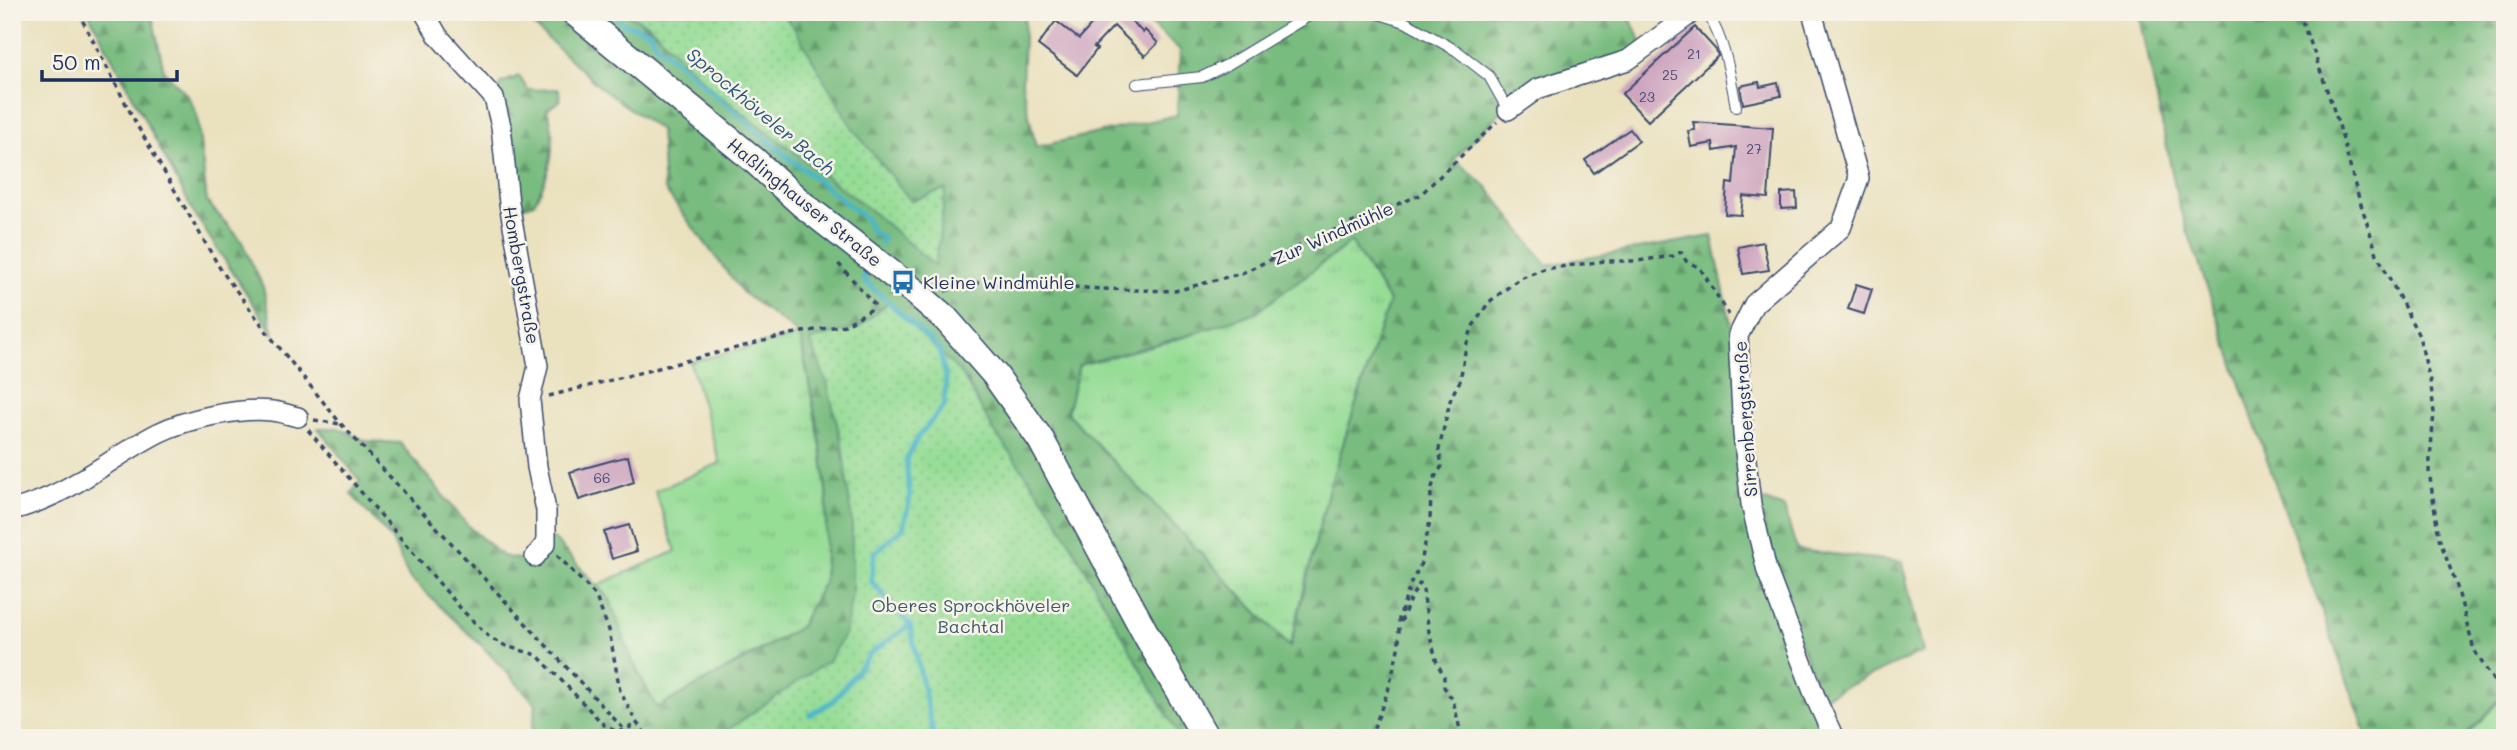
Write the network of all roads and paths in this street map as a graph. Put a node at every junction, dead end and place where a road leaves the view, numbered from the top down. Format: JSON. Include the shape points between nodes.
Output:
{"nodes":[{"id":1,"x":78,"y":12,"type":"edge"},
{"id":2,"x":424,"y":12,"type":"edge"},
{"id":3,"x":574,"y":12,"type":"edge"},
{"id":4,"x":1315,"y":12,"type":"edge"},
{"id":5,"x":1373,"y":12,"type":"edge"},
{"id":6,"x":1693,"y":12,"type":"edge"},
{"id":7,"x":1707,"y":12,"type":"edge"},
{"id":8,"x":1812,"y":12,"type":"edge"},
{"id":9,"x":2300,"y":12,"type":"edge"},
{"id":10,"x":1137,"y":84,"type":"dead end"},
{"id":11,"x":1736,"y":107,"type":"dead end"},
{"id":12,"x":1508,"y":110,"type":"junction"},
{"id":13,"x":834,"y":258,"type":"dead end"},
{"id":14,"x":915,"y":292,"type":"junction"},
{"id":15,"x":1738,"y":336,"type":"junction"},
{"id":16,"x":530,"y":400,"type":"junction"},
{"id":17,"x":298,"y":417,"type":"junction"},
{"id":18,"x":341,"y":425,"type":"junction"},
{"id":19,"x":12,"y":510,"type":"edge"},
{"id":20,"x":541,"y":550,"type":"joint"},
{"id":21,"x":1399,"y":631,"type":"junction"},
{"id":22,"x":2505,"y":710,"type":"edge"},
{"id":23,"x":636,"y":722,"type":"junction"},
{"id":24,"x":626,"y":732,"type":"junction"},
{"id":25,"x":632,"y":738,"type":"edge"},
{"id":26,"x":649,"y":738,"type":"edge"},
{"id":27,"x":1206,"y":738,"type":"edge"},
{"id":28,"x":1370,"y":738,"type":"edge"},
{"id":29,"x":1462,"y":738,"type":"edge"},
{"id":30,"x":1834,"y":738,"type":"edge"}],
"edges":[{"from":1,"to":18,"type":"path","via":[[221,270]]},
{"from":2,"to":16,"type":"street","name":"Hombergstraße","via":[[438,36],[494,98],[538,366]]},
{"from":3,"to":14,"type":"main road","name":"Haßlinghauser Straße","via":[[802,204]]},
{"from":4,"to":10,"type":"lane","via":[[1202,77]]},
{"from":5,"to":12,"type":"lane","via":[[1405,22],[1457,51],[1489,76]]},
{"from":6,"to":12,"type":"street","via":[[1628,60],[1537,89]]},
{"from":7,"to":11,"type":"lane","via":[[1725,50]]},
{"from":8,"to":15,"type":"street","name":"Sirrenbergstraße","via":[[1859,178],[1841,228],[1754,304]]},
{"from":9,"to":22,"type":"path","via":[[2377,254],[2419,336],[2434,412],[2429,471],[2436,528],[2474,650],[2502,694]]},
{"from":12,"to":14,"type":"path","name":"Zur Windmühle","via":[[1420,195],[1325,233],[1242,274],[1175,291],[973,283],[946,291]]},
{"from":13,"to":16,"type":"path","via":[[874,304],[845,325],[791,334]]},
{"from":14,"to":27,"type":"main road","name":"Haßlinghauser Straße","via":[[946,319],[995,375],[1041,440]]},
{"from":15,"to":21,"type":"path","via":[[1713,286],[1681,252],[1637,261],[1544,269],[1520,278],[1489,302],[1472,326],[1460,381],[1451,397],[1439,449],[1442,466],[1431,491],[1424,553],[1399,618]]},
{"from":15,"to":30,"type":"street","name":"Sirrenbergstraße","via":[[1751,504],[1768,571]]},
{"from":16,"to":20,"type":"street","name":"Hombergstraße","via":[[546,510]]},
{"from":17,"to":18,"type":"path"},
{"from":17,"to":19,"type":"street","via":[[247,411],[205,418],[159,433],[53,497]]},
{"from":17,"to":24,"type":"path","via":[[490,638],[537,655],[606,726]]},
{"from":18,"to":24,"type":"path"},
{"from":20,"to":23,"type":"path","via":[[596,595],[609,631],[620,691]]},
{"from":21,"to":28,"type":"path","via":[[1388,691]]},
{"from":21,"to":29,"type":"path","via":[[1420,583],[1437,663]]},
{"from":23,"to":24,"type":"path"},
{"from":23,"to":26,"type":"path"},
{"from":24,"to":25,"type":"path"}]}
